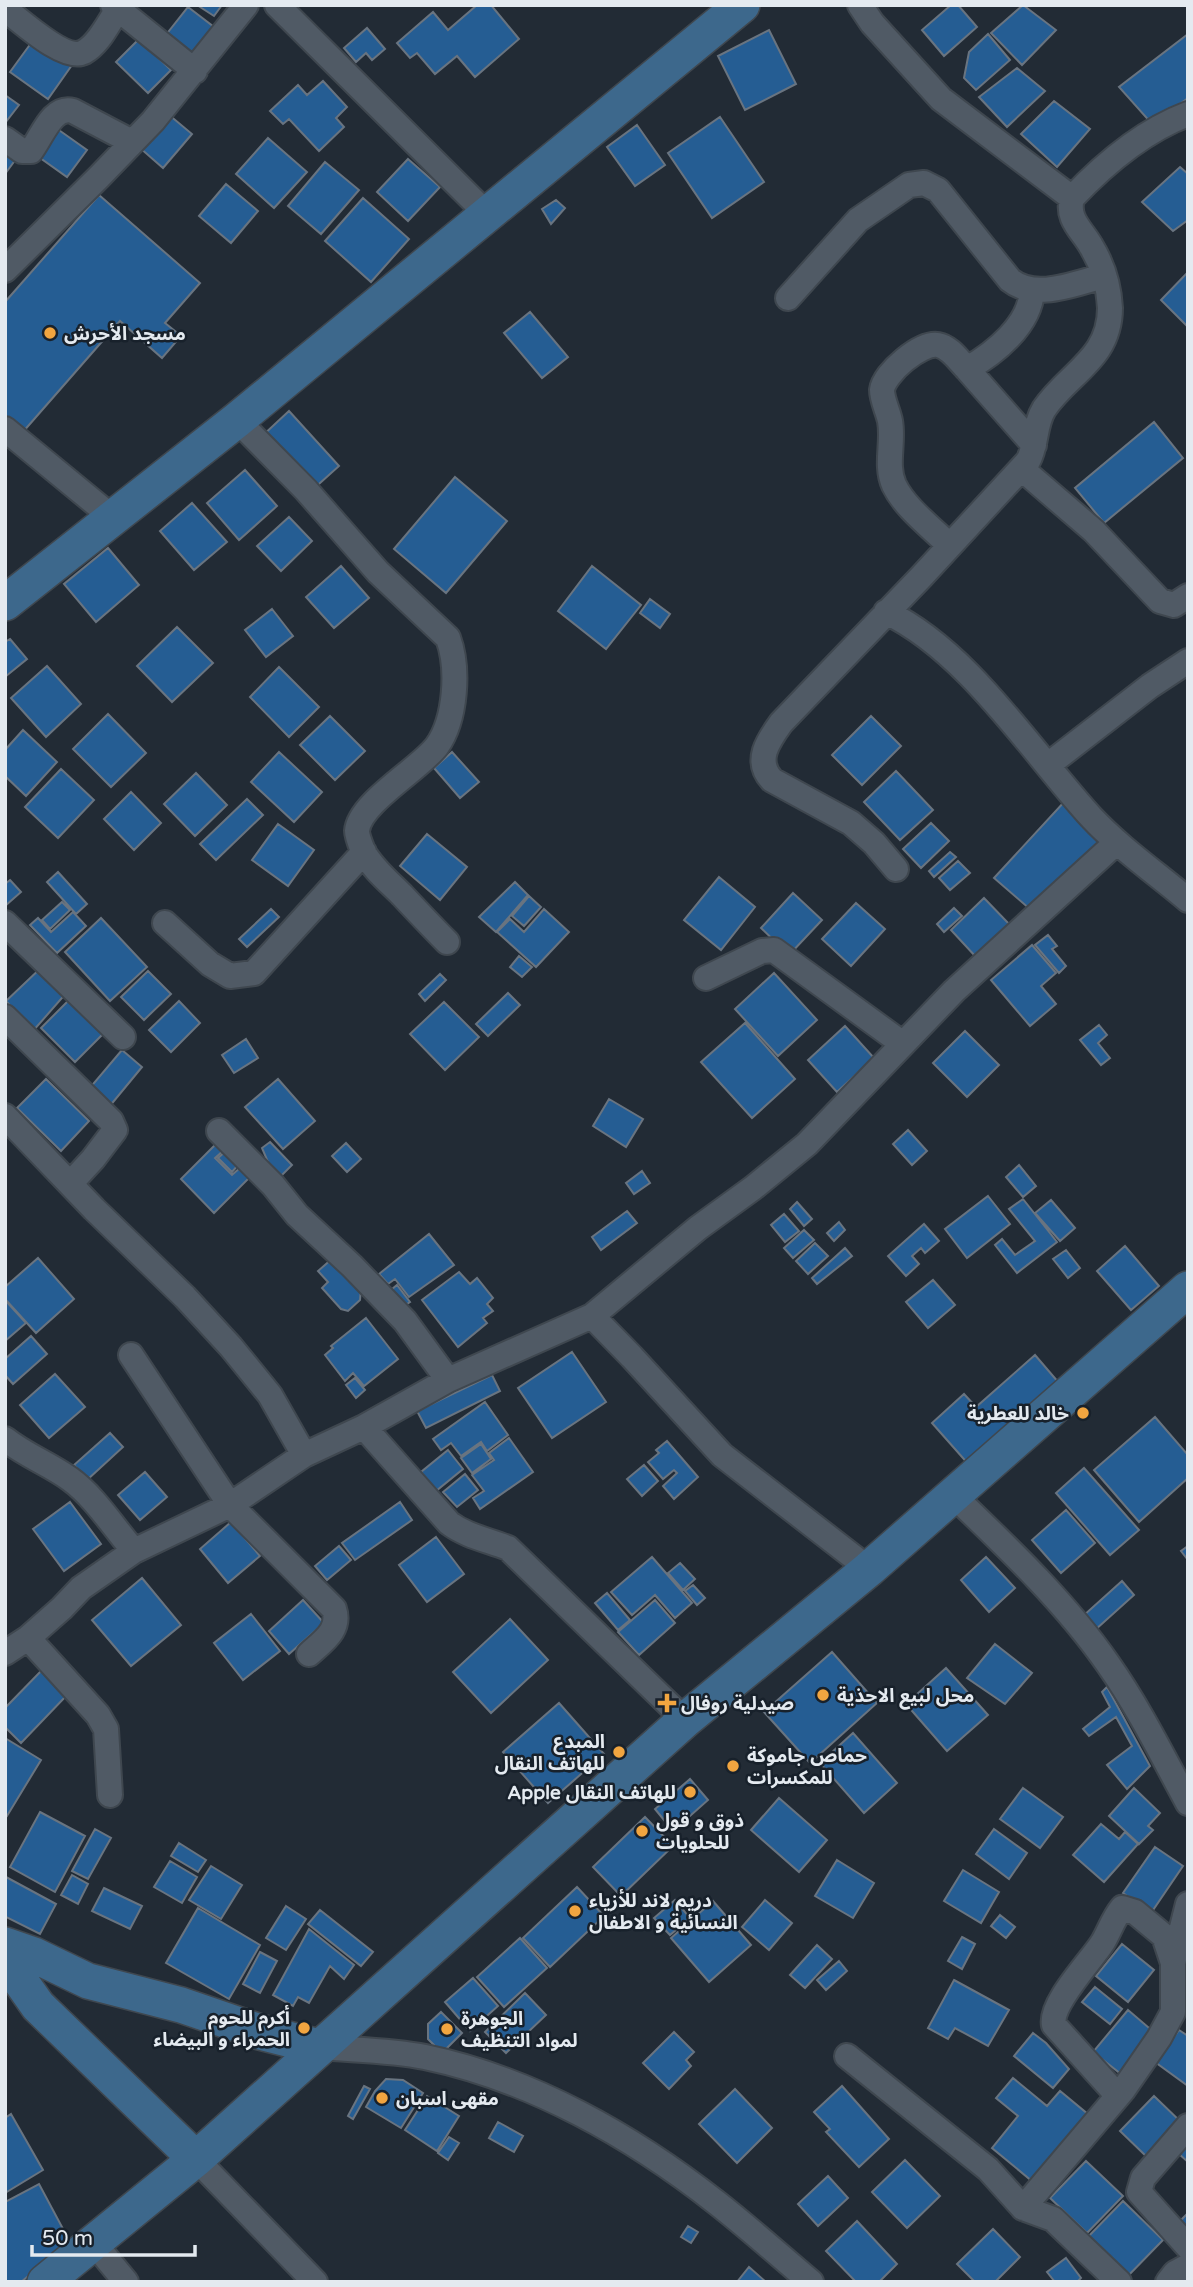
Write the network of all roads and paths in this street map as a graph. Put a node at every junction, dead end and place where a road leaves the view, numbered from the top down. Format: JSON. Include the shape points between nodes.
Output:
{"nodes":[{"id":1,"x":246,"y":5,"type":"edge"},
{"id":2,"x":277,"y":5,"type":"edge"},
{"id":3,"x":742,"y":5,"type":"edge"},
{"id":4,"x":860,"y":5,"type":"edge"},
{"id":5,"x":116,"y":7,"type":"edge"},
{"id":6,"x":5,"y":9,"type":"edge"},
{"id":7,"x":195,"y":71,"type":"junction"},
{"id":8,"x":1188,"y":114,"type":"edge"},
{"id":9,"x":5,"y":139,"type":"edge"},
{"id":10,"x":132,"y":142,"type":"junction"},
{"id":11,"x":1072,"y":198,"type":"junction"},
{"id":12,"x":488,"y":215,"type":"junction"},
{"id":13,"x":5,"y":270,"type":"edge"},
{"id":14,"x":1104,"y":276,"type":"junction"},
{"id":15,"x":1032,"y":290,"type":"junction"},
{"id":16,"x":788,"y":298,"type":"dead end"},
{"id":17,"x":967,"y":369,"type":"junction"},
{"id":18,"x":237,"y":420,"type":"junction"},
{"id":19,"x":5,"y":429,"type":"edge"},
{"id":20,"x":1034,"y":445,"type":"junction"},
{"id":21,"x":1022,"y":469,"type":"junction"},
{"id":22,"x":112,"y":517,"type":"junction"},
{"id":23,"x":949,"y":545,"type":"junction"},
{"id":24,"x":1188,"y":596,"type":"edge"},
{"id":25,"x":5,"y":603,"type":"edge"},
{"id":26,"x":886,"y":611,"type":"junction"},
{"id":27,"x":1188,"y":661,"type":"edge"},
{"id":28,"x":1048,"y":765,"type":"junction"},
{"id":29,"x":1117,"y":842,"type":"junction"},
{"id":30,"x":364,"y":852,"type":"junction"},
{"id":31,"x":896,"y":869,"type":"dead end"},
{"id":32,"x":1188,"y":900,"type":"edge"},
{"id":33,"x":165,"y":923,"type":"dead end"},
{"id":34,"x":8,"y":932,"type":"edge"},
{"id":35,"x":447,"y":942,"type":"dead end"},
{"id":36,"x":706,"y":978,"type":"dead end"},
{"id":37,"x":5,"y":1017,"type":"edge"},
{"id":38,"x":123,"y":1037,"type":"dead end"},
{"id":39,"x":903,"y":1044,"type":"junction"},
{"id":40,"x":5,"y":1115,"type":"edge"},
{"id":41,"x":219,"y":1131,"type":"dead end"},
{"id":42,"x":70,"y":1184,"type":"junction"},
{"id":43,"x":1188,"y":1289,"type":"edge"},
{"id":44,"x":592,"y":1316,"type":"junction"},
{"id":45,"x":131,"y":1355,"type":"dead end"},
{"id":46,"x":448,"y":1380,"type":"junction"},
{"id":47,"x":364,"y":1427,"type":"junction"},
{"id":48,"x":5,"y":1439,"type":"edge"},
{"id":49,"x":304,"y":1455,"type":"junction"},
{"id":50,"x":953,"y":1495,"type":"junction"},
{"id":51,"x":230,"y":1505,"type":"junction"},
{"id":52,"x":134,"y":1552,"type":"junction"},
{"id":53,"x":869,"y":1569,"type":"junction"},
{"id":54,"x":28,"y":1638,"type":"junction"},
{"id":55,"x":5,"y":1653,"type":"edge"},
{"id":56,"x":309,"y":1654,"type":"dead end"},
{"id":57,"x":685,"y":1720,"type":"junction"},
{"id":58,"x":110,"y":1795,"type":"dead end"},
{"id":59,"x":1188,"y":1804,"type":"edge"},
{"id":60,"x":1188,"y":1904,"type":"edge"},
{"id":61,"x":5,"y":1945,"type":"edge"},
{"id":62,"x":5,"y":1959,"type":"edge"},
{"id":63,"x":1173,"y":1963,"type":"junction"},
{"id":64,"x":1181,"y":2002,"type":"edge"},
{"id":65,"x":319,"y":2047,"type":"junction"},
{"id":66,"x":847,"y":2056,"type":"dead end"},
{"id":67,"x":1118,"y":2096,"type":"junction"},
{"id":68,"x":1188,"y":2126,"type":"edge"},
{"id":69,"x":196,"y":2159,"type":"junction"},
{"id":70,"x":1023,"y":2208,"type":"junction"},
{"id":71,"x":93,"y":2242,"type":"junction"},
{"id":72,"x":1188,"y":2248,"type":"edge"},
{"id":73,"x":1188,"y":2266,"type":"edge"},
{"id":74,"x":45,"y":2282,"type":"edge"},
{"id":75,"x":126,"y":2282,"type":"edge"},
{"id":76,"x":315,"y":2282,"type":"edge"},
{"id":77,"x":811,"y":2282,"type":"edge"},
{"id":78,"x":1119,"y":2282,"type":"edge"},
{"id":79,"x":1168,"y":2282,"type":"edge"}],
"edges":[{"from":1,"to":7,"type":"street"},
{"from":2,"to":12,"type":"street"},
{"from":3,"to":12,"type":"street"},
{"from":4,"to":11,"type":"street","via":[[940,99]]},
{"from":5,"to":6,"type":"street","via":[[96,41],[79,54],[62,52]]},
{"from":5,"to":7,"type":"street"},
{"from":7,"to":10,"type":"street"},
{"from":8,"to":11,"type":"street","via":[[1126,149]]},
{"from":9,"to":10,"type":"street","via":[[22,151],[31,151],[65,109]]},
{"from":10,"to":13,"type":"street"},
{"from":11,"to":14,"type":"street","via":[[1071,215]]},
{"from":12,"to":18,"type":"street"},
{"from":14,"to":15,"type":"street"},
{"from":14,"to":20,"type":"street","via":[[1110,311],[1105,337],[1098,351],[1043,410]]},
{"from":15,"to":16,"type":"street","via":[[1010,280],[938,190],[918,183],[858,220]]},
{"from":15,"to":17,"type":"street","via":[[1021,322]]},
{"from":17,"to":20,"type":"street"},
{"from":17,"to":23,"type":"street","via":[[948,349],[937,345],[916,350],[882,390],[891,427],[890,465],[895,487]]},
{"from":18,"to":22,"type":"street"},
{"from":18,"to":30,"type":"street","via":[[379,572],[448,638],[453,651],[454,690],[442,739],[360,821],[357,832]]},
{"from":19,"to":22,"type":"street"},
{"from":20,"to":21,"type":"street"},
{"from":21,"to":23,"type":"street"},
{"from":21,"to":24,"type":"street","via":[[1094,531],[1160,601],[1174,605]]},
{"from":22,"to":25,"type":"street"},
{"from":23,"to":26,"type":"street"},
{"from":26,"to":28,"type":"street","via":[[922,633],[974,680]]},
{"from":26,"to":31,"type":"street","via":[[781,723],[763,759],[772,780],[851,823]]},
{"from":27,"to":28,"type":"street"},
{"from":28,"to":29,"type":"street"},
{"from":29,"to":32,"type":"street"},
{"from":29,"to":39,"type":"street","via":[[954,991]]},
{"from":30,"to":33,"type":"street","via":[[254,973],[230,976]]},
{"from":30,"to":35,"type":"street"},
{"from":34,"to":38,"type":"street"},
{"from":36,"to":39,"type":"street","via":[[762,951],[774,950]]},
{"from":37,"to":42,"type":"street","via":[[115,1130]]},
{"from":39,"to":44,"type":"street","via":[[807,1144]]},
{"from":40,"to":42,"type":"street"},
{"from":41,"to":46,"type":"street","via":[[405,1321]]},
{"from":42,"to":49,"type":"street","via":[[244,1362],[270,1395]]},
{"from":43,"to":50,"type":"street"},
{"from":44,"to":46,"type":"street"},
{"from":44,"to":53,"type":"street","via":[[722,1455]]},
{"from":45,"to":51,"type":"street"},
{"from":46,"to":47,"type":"street"},
{"from":47,"to":49,"type":"street"},
{"from":47,"to":57,"type":"street","via":[[449,1523],[461,1532],[508,1548]]},
{"from":48,"to":52,"type":"street","via":[[70,1479]]},
{"from":49,"to":51,"type":"street"},
{"from":50,"to":53,"type":"street"},
{"from":50,"to":59,"type":"street","via":[[1017,1556],[1092,1643],[1134,1706]]},
{"from":51,"to":52,"type":"street"},
{"from":51,"to":56,"type":"street","via":[[334,1609],[334,1630]]},
{"from":52,"to":54,"type":"street","via":[[82,1588]]},
{"from":53,"to":57,"type":"street"},
{"from":54,"to":55,"type":"street"},
{"from":54,"to":58,"type":"street","via":[[99,1715],[106,1729]]},
{"from":57,"to":65,"type":"street"},
{"from":60,"to":63,"type":"street"},
{"from":61,"to":65,"type":"street","via":[[88,1980]]},
{"from":62,"to":69,"type":"street","via":[[38,2006]]},
{"from":63,"to":64,"type":"street"},
{"from":63,"to":67,"type":"street","via":[[1164,1936],[1135,1912],[1122,1908],[1054,2015],[1054,2025]]},
{"from":64,"to":67,"type":"street"},
{"from":65,"to":69,"type":"street"},
{"from":65,"to":77,"type":"street","via":[[424,2057],[500,2079],[603,2126],[716,2202]]},
{"from":66,"to":70,"type":"street","via":[[988,2169]]},
{"from":67,"to":70,"type":"street"},
{"from":68,"to":72,"type":"street","via":[[1143,2178],[1139,2192]]},
{"from":69,"to":71,"type":"street"},
{"from":69,"to":76,"type":"street"},
{"from":70,"to":78,"type":"street","via":[[1053,2219]]},
{"from":71,"to":74,"type":"street"},
{"from":71,"to":75,"type":"street"},
{"from":73,"to":79,"type":"street"}]}
